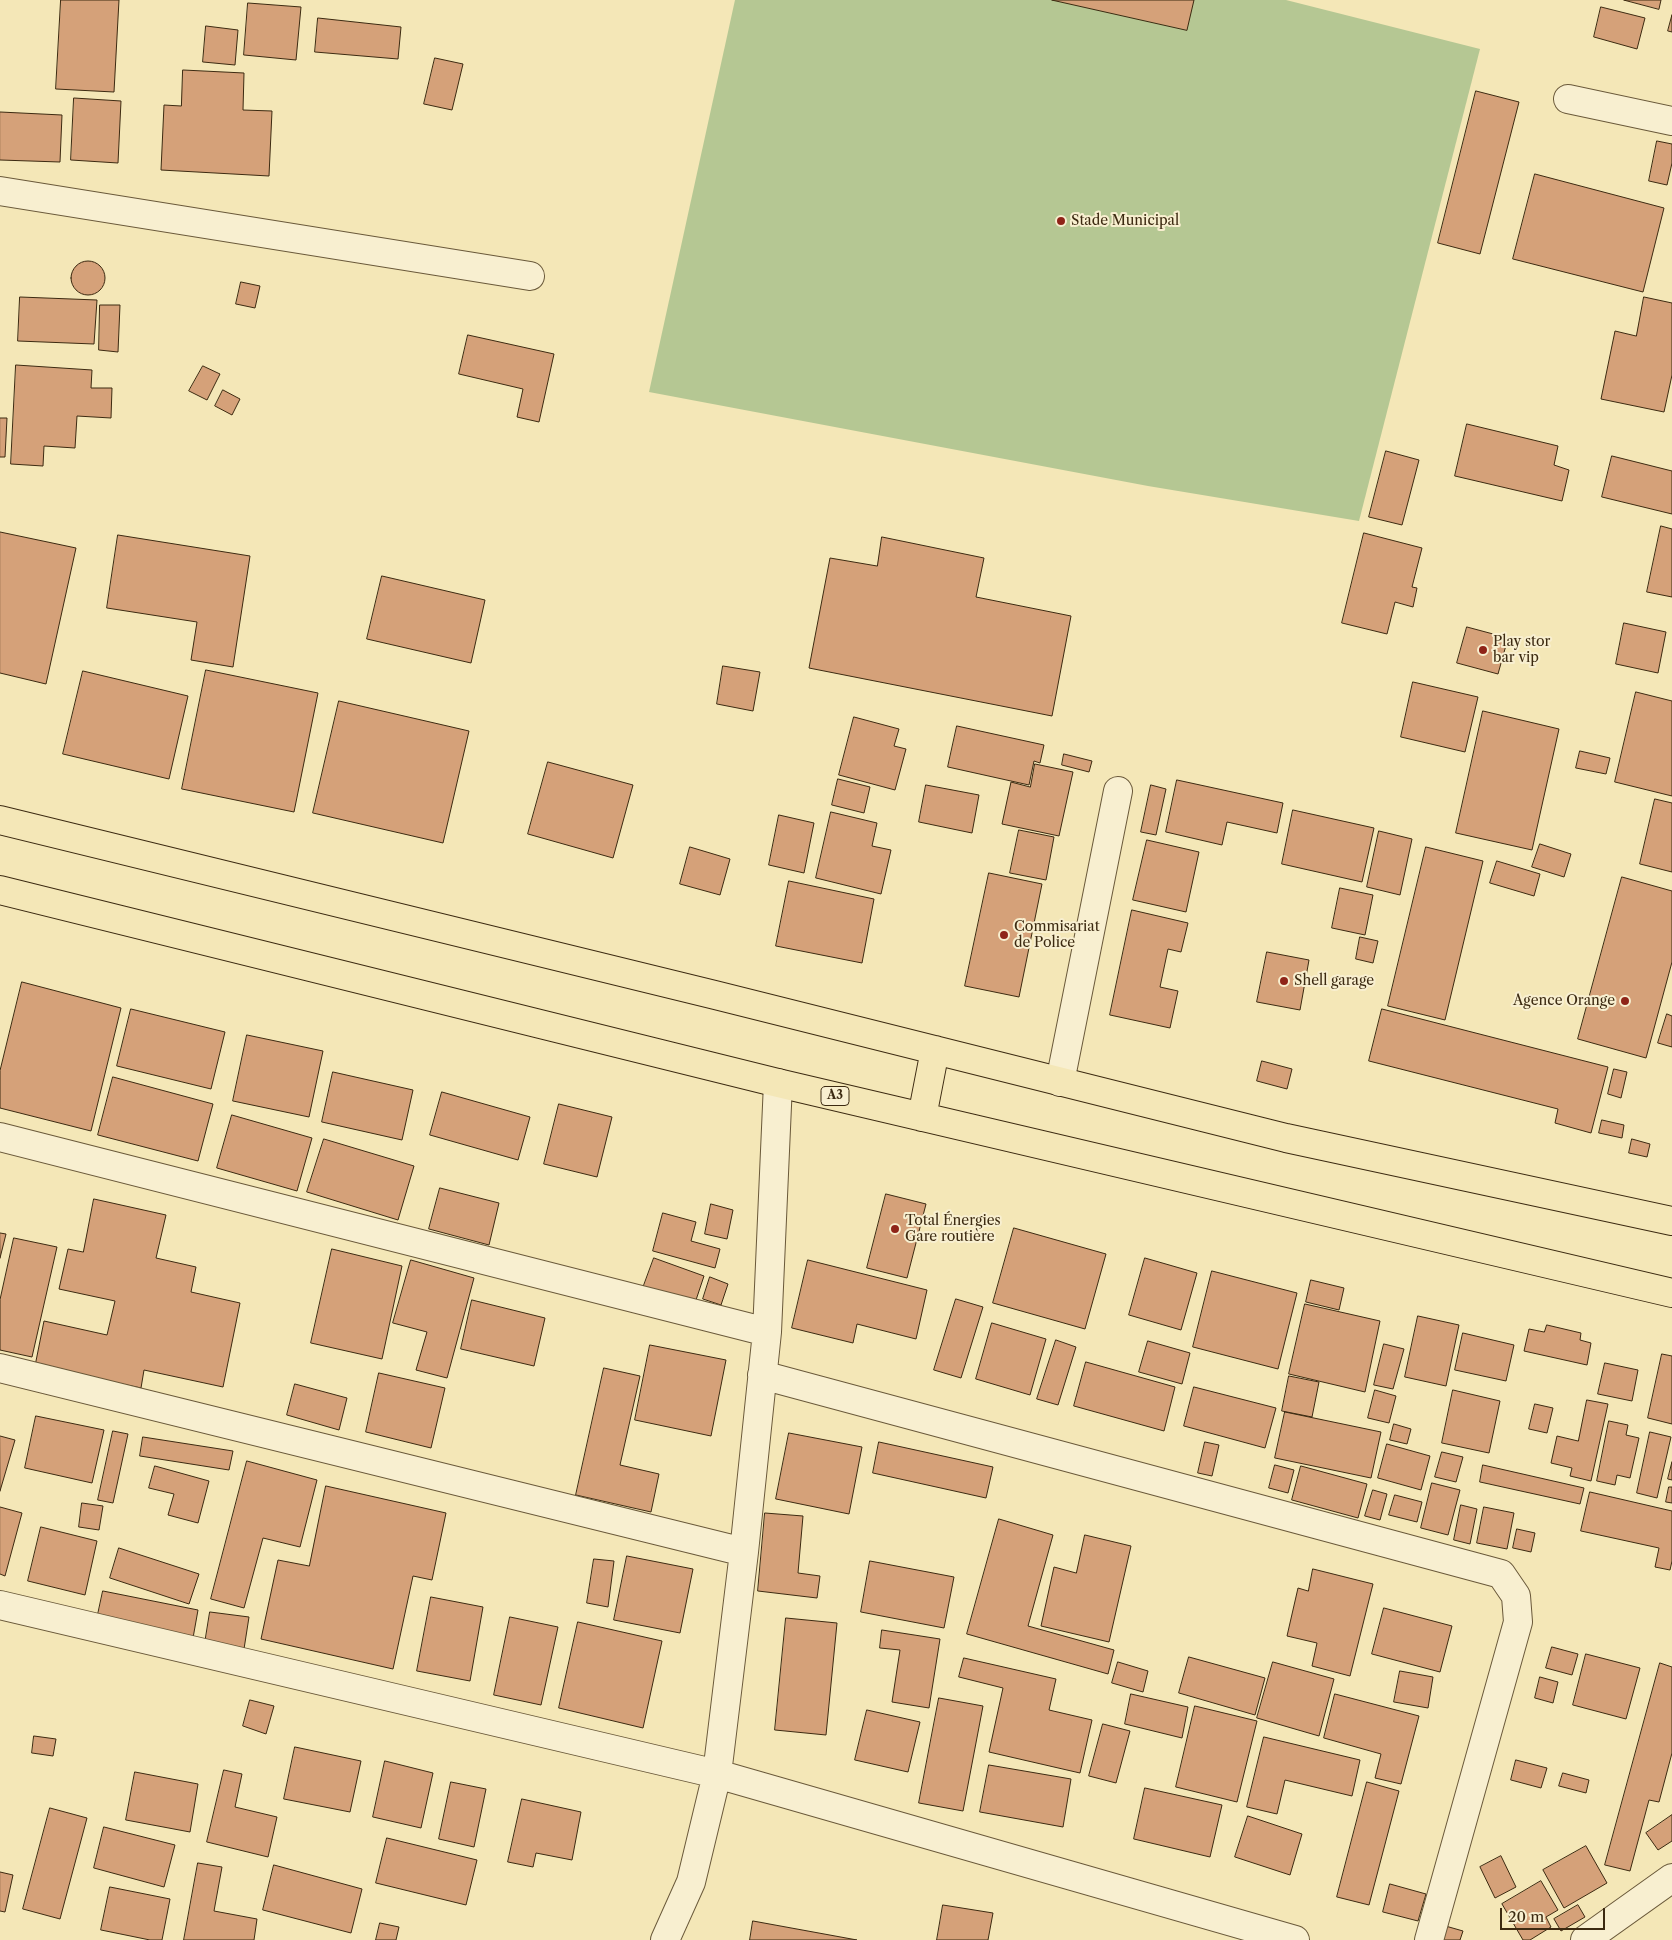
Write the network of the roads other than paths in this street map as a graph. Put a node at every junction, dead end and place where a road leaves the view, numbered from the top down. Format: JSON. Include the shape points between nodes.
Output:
{"nodes":[{"id":1,"x":1568,"y":99,"type":"dead end"},
{"id":2,"x":1672,"y":120,"type":"edge"},
{"id":3,"x":0,"y":191,"type":"edge"},
{"id":4,"x":530,"y":276,"type":"dead end"},
{"id":5,"x":1118,"y":791,"type":"dead end"},
{"id":6,"x":0,"y":820,"type":"edge"},
{"id":7,"x":0,"y":890,"type":"edge"},
{"id":8,"x":935,"y":1050,"type":"junction"},
{"id":9,"x":1060,"y":1082,"type":"junction"},
{"id":10,"x":778,"y":1083,"type":"junction"},
{"id":11,"x":922,"y":1116,"type":"junction"},
{"id":12,"x":0,"y":1137,"type":"edge"},
{"id":13,"x":1672,"y":1221,"type":"edge"},
{"id":14,"x":1672,"y":1293,"type":"edge"},
{"id":15,"x":767,"y":1332,"type":"junction"},
{"id":16,"x":0,"y":1368,"type":"edge"},
{"id":17,"x":762,"y":1375,"type":"junction"},
{"id":18,"x":744,"y":1552,"type":"junction"},
{"id":19,"x":0,"y":1605,"type":"edge"},
{"id":20,"x":717,"y":1774,"type":"junction"},
{"id":21,"x":1672,"y":1878,"type":"edge"},
{"id":22,"x":665,"y":1940,"type":"edge"},
{"id":23,"x":1295,"y":1940,"type":"edge"},
{"id":24,"x":1429,"y":1940,"type":"edge"},
{"id":25,"x":1585,"y":1940,"type":"edge"}],
"edges":[{"from":1,"to":2,"type":"street"},
{"from":3,"to":4,"type":"street"},
{"from":5,"to":9,"type":"street"},
{"from":6,"to":8,"type":"highway"},
{"from":7,"to":10,"type":"highway","number":"A3"},
{"from":8,"to":9,"type":"highway"},
{"from":8,"to":11,"type":"highway"},
{"from":9,"to":13,"type":"highway","via":[[1286,1138]]},
{"from":10,"to":11,"type":"highway","number":"A3"},
{"from":10,"to":15,"type":"street"},
{"from":11,"to":14,"type":"highway","number":"A3"},
{"from":12,"to":15,"type":"street"},
{"from":15,"to":17,"type":"street"},
{"from":16,"to":18,"type":"street"},
{"from":17,"to":18,"type":"street"},
{"from":17,"to":24,"type":"street","via":[[1501,1574],[1516,1596],[1518,1622]]},
{"from":18,"to":20,"type":"street"},
{"from":19,"to":20,"type":"street"},
{"from":20,"to":22,"type":"street","via":[[691,1882]]},
{"from":20,"to":23,"type":"street"},
{"from":21,"to":25,"type":"street"}]}
